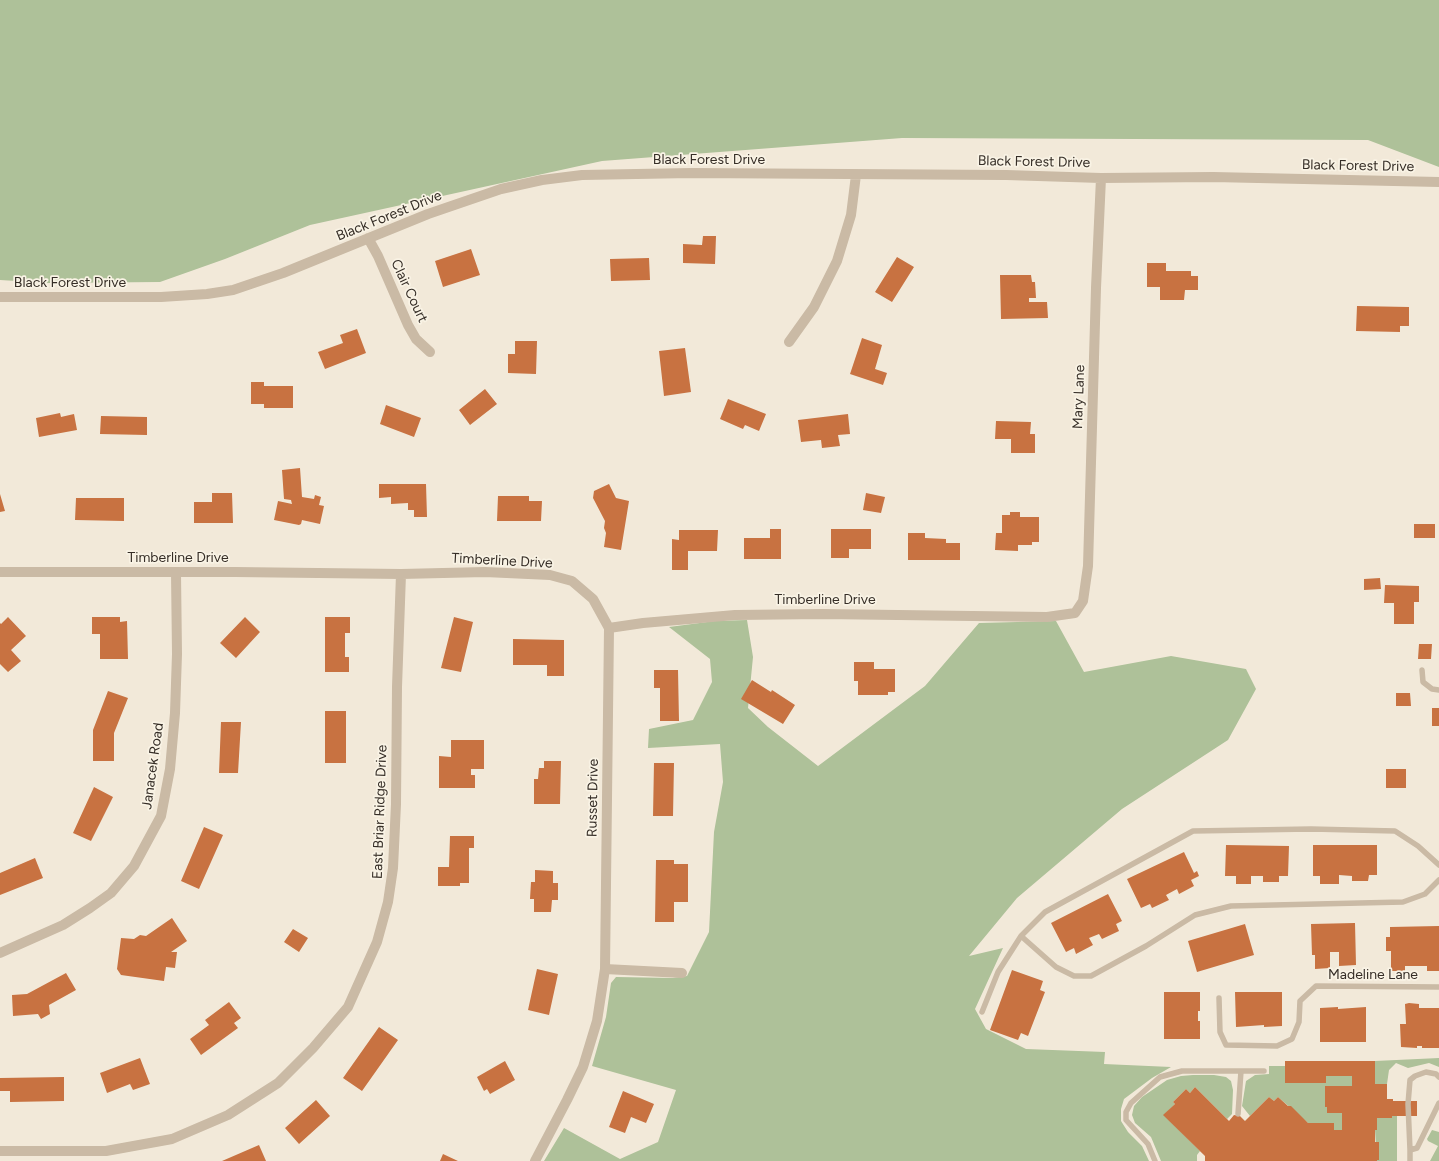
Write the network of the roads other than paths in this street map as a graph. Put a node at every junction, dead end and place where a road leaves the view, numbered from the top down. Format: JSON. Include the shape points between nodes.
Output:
{"nodes":[{"id":1,"x":856,"y":175,"type":"junction"},
{"id":2,"x":1102,"y":178,"type":"junction"},
{"id":3,"x":1439,"y":182,"type":"edge"},
{"id":4,"x":368,"y":238,"type":"junction"},
{"id":5,"x":0,"y":297,"type":"edge"},
{"id":6,"x":789,"y":342,"type":"dead end"},
{"id":7,"x":430,"y":352,"type":"dead end"},
{"id":8,"x":0,"y":572,"type":"edge"},
{"id":9,"x":176,"y":573,"type":"junction"},
{"id":10,"x":401,"y":574,"type":"junction"},
{"id":11,"x":1075,"y":613,"type":"joint"},
{"id":12,"x":610,"y":628,"type":"junction"},
{"id":13,"x":1422,"y":670,"type":"dead end"},
{"id":14,"x":1439,"y":690,"type":"edge"},
{"id":15,"x":1439,"y":865,"type":"edge"},
{"id":16,"x":1439,"y":880,"type":"edge"},
{"id":17,"x":1021,"y":936,"type":"junction"},
{"id":18,"x":0,"y":953,"type":"edge"},
{"id":19,"x":605,"y":969,"type":"junction"},
{"id":20,"x":682,"y":973,"type":"dead end"},
{"id":21,"x":1439,"y":987,"type":"edge"},
{"id":22,"x":1219,"y":998,"type":"dead end"},
{"id":23,"x":982,"y":1012,"type":"dead end"},
{"id":24,"x":1241,"y":1071,"type":"junction"},
{"id":25,"x":1264,"y":1072,"type":"dead end"},
{"id":26,"x":1439,"y":1076,"type":"edge"},
{"id":27,"x":1439,"y":1103,"type":"edge"},
{"id":28,"x":1238,"y":1114,"type":"dead end"},
{"id":29,"x":1410,"y":1150,"type":"junction"},
{"id":30,"x":0,"y":1151,"type":"edge"},
{"id":31,"x":535,"y":1161,"type":"edge"},
{"id":32,"x":1155,"y":1161,"type":"edge"},
{"id":33,"x":1410,"y":1161,"type":"edge"}],
"edges":[{"from":1,"to":2,"type":"street","name":"Black Forest Drive"},
{"from":1,"to":4,"type":"street","name":"Black Forest Drive","via":[[691,173],[582,175],[549,179],[501,189]]},
{"from":1,"to":6,"type":"street","via":[[851,215],[837,261],[814,307]]},
{"from":2,"to":3,"type":"street","name":"Black Forest Drive","via":[[1213,177]]},
{"from":2,"to":11,"type":"street","name":"Mary Lane","via":[[1088,566],[1083,601]]},
{"from":4,"to":5,"type":"street","name":"Black Forest Drive","via":[[283,273],[233,290],[161,297]]},
{"from":4,"to":7,"type":"street","name":"Clair Court","via":[[408,325],[416,338]]},
{"from":8,"to":9,"type":"street","name":"Timberline Drive"},
{"from":9,"to":10,"type":"street","name":"Timberline Drive"},
{"from":9,"to":18,"type":"street","name":"Janacek Road","via":[[175,713],[170,769],[161,816],[134,866],[111,893],[63,925]]},
{"from":10,"to":12,"type":"street","name":"Timberline Drive","via":[[486,572],[550,575],[572,581],[593,599]]},
{"from":10,"to":30,"type":"street","name":"East Briar Ridge Drive","via":[[394,868],[377,942],[348,1007],[313,1048],[278,1083],[228,1115],[172,1139],[106,1151]]},
{"from":11,"to":12,"type":"street","name":"Timberline Drive","via":[[1047,617],[735,615]]},
{"from":12,"to":19,"type":"street","name":"Russet Drive"},
{"from":13,"to":14,"type":"lane","via":[[1423,682],[1432,689]]},
{"from":15,"to":17,"type":"lane","via":[[1418,846],[1395,831],[1194,831],[1045,912]]},
{"from":16,"to":17,"type":"lane","via":[[1425,894],[1403,902],[1231,906],[1195,915],[1091,976],[1074,976],[1056,967]]},
{"from":17,"to":23,"type":"lane","via":[[998,972]]},
{"from":19,"to":20,"type":"street"},
{"from":19,"to":31,"type":"street","name":"Russet Drive","via":[[597,1021],[583,1067]]},
{"from":21,"to":22,"type":"lane","name":"Madeline Lane","via":[[1316,986],[1300,1001],[1299,1022],[1292,1039],[1277,1046],[1226,1045],[1220,1032]]},
{"from":24,"to":25,"type":"lane"},
{"from":24,"to":28,"type":"lane"},
{"from":24,"to":32,"type":"lane","via":[[1173,1073],[1160,1077],[1131,1103],[1126,1112],[1126,1120],[1148,1144]]},
{"from":26,"to":29,"type":"lane","via":[[1426,1072],[1410,1080]]},
{"from":27,"to":29,"type":"lane","via":[[1417,1148]]},
{"from":29,"to":33,"type":"lane"}]}
